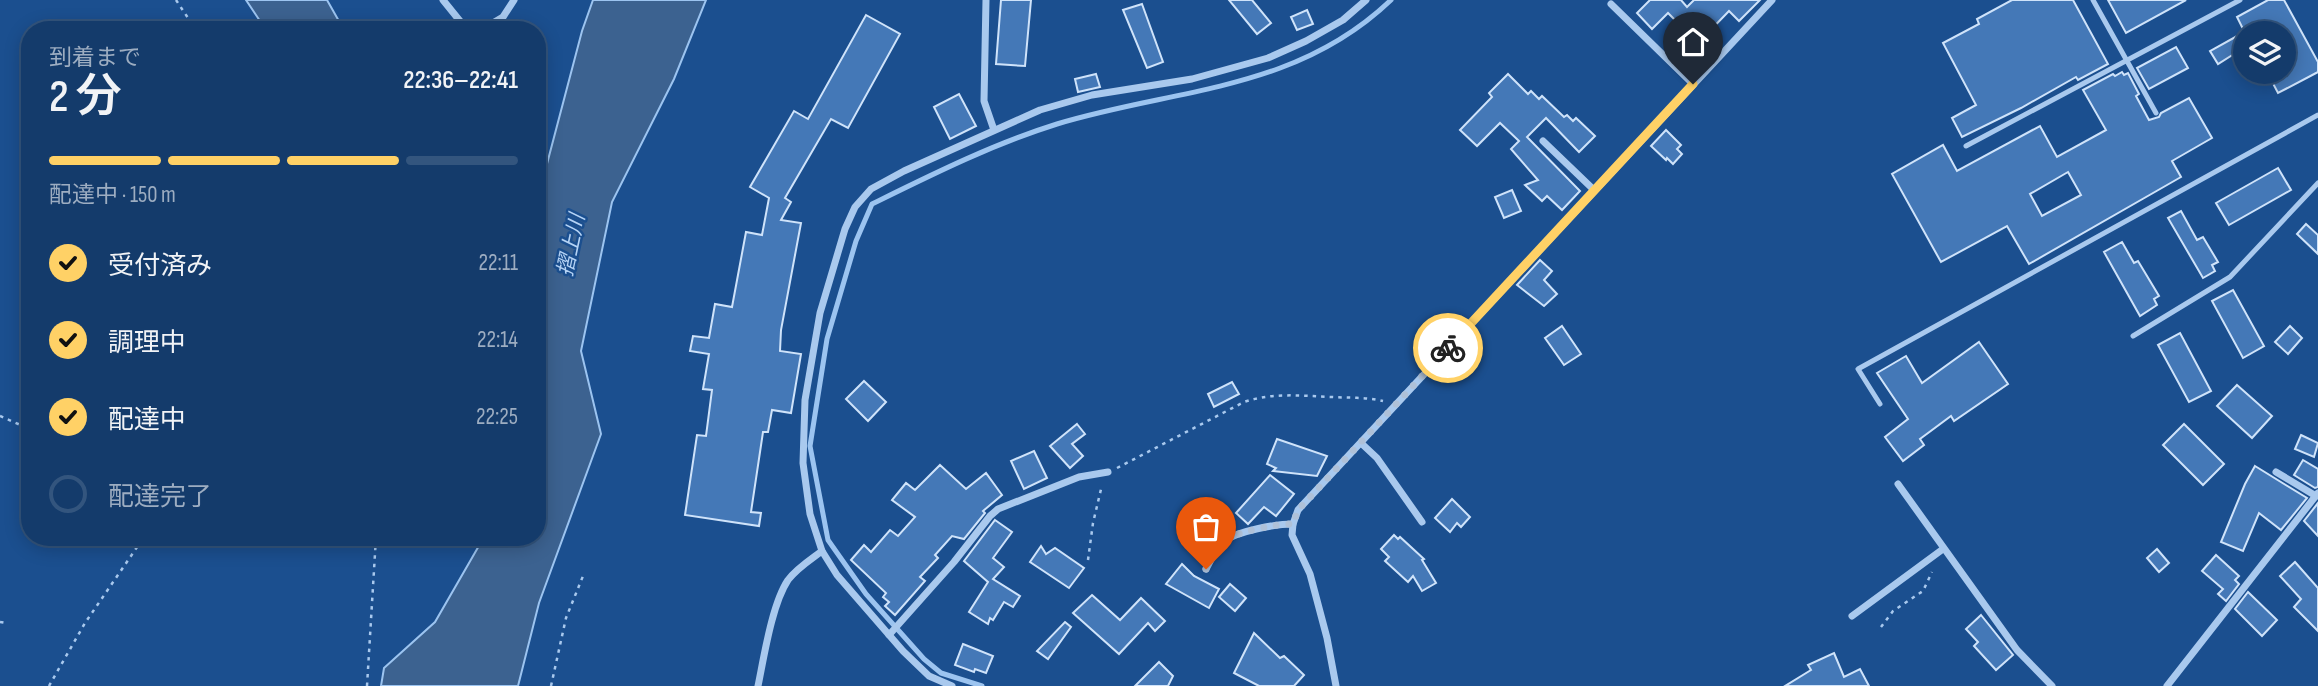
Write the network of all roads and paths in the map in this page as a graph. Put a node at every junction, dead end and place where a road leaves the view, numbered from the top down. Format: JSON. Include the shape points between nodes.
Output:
{"nodes":[{"id":1,"x":176,"y":0,"type":"edge"},
{"id":2,"x":443,"y":0,"type":"edge"},
{"id":3,"x":514,"y":0,"type":"edge"},
{"id":4,"x":986,"y":0,"type":"edge"},
{"id":5,"x":1366,"y":0,"type":"edge"},
{"id":6,"x":1772,"y":0,"type":"edge"},
{"id":7,"x":2093,"y":0,"type":"edge"},
{"id":8,"x":2240,"y":0,"type":"edge"},
{"id":9,"x":1611,"y":4,"type":"dead end"},
{"id":10,"x":190,"y":21,"type":"edge"},
{"id":11,"x":460,"y":21,"type":"edge"},
{"id":12,"x":495,"y":21,"type":"edge"},
{"id":13,"x":2127,"y":60,"type":"junction"},
{"id":14,"x":1693,"y":84,"type":"junction"},
{"id":15,"x":2156,"y":113,"type":"dead end"},
{"id":16,"x":2318,"y":115,"type":"edge"},
{"id":17,"x":994,"y":130,"type":"junction"},
{"id":18,"x":1543,"y":141,"type":"dead end"},
{"id":19,"x":1966,"y":146,"type":"dead end"},
{"id":20,"x":2318,"y":183,"type":"edge"},
{"id":21,"x":1594,"y":190,"type":"junction"},
{"id":22,"x":2133,"y":336,"type":"dead end"},
{"id":23,"x":1396,"y":404,"type":"junction"},
{"id":24,"x":1880,"y":404,"type":"dead end"},
{"id":25,"x":0,"y":416,"type":"edge"},
{"id":26,"x":21,"y":425,"type":"edge"},
{"id":27,"x":1361,"y":443,"type":"junction"},
{"id":28,"x":1108,"y":472,"type":"junction"},
{"id":29,"x":2276,"y":472,"type":"dead end"},
{"id":30,"x":1898,"y":484,"type":"dead end"},
{"id":31,"x":2317,"y":494,"type":"edge"},
{"id":32,"x":1422,"y":522,"type":"dead end"},
{"id":33,"x":1293,"y":524,"type":"junction"},
{"id":34,"x":138,"y":546,"type":"edge"},
{"id":35,"x":375,"y":546,"type":"edge"},
{"id":36,"x":1943,"y":549,"type":"junction"},
{"id":37,"x":822,"y":551,"type":"junction"},
{"id":38,"x":1088,"y":560,"type":"dead end"},
{"id":39,"x":1954,"y":563,"type":"junction"},
{"id":40,"x":1206,"y":569,"type":"dead end"},
{"id":41,"x":583,"y":576,"type":"dead end"},
{"id":42,"x":1852,"y":616,"type":"dead end"},
{"id":43,"x":0,"y":622,"type":"edge"},
{"id":44,"x":6,"y":623,"type":"dead end"},
{"id":45,"x":1881,"y":627,"type":"dead end"},
{"id":46,"x":890,"y":633,"type":"junction"},
{"id":47,"x":946,"y":685,"type":"edge"},
{"id":48,"x":49,"y":686,"type":"edge"},
{"id":49,"x":367,"y":686,"type":"edge"},
{"id":50,"x":551,"y":686,"type":"edge"},
{"id":51,"x":758,"y":686,"type":"edge"},
{"id":52,"x":1336,"y":686,"type":"edge"},
{"id":53,"x":2052,"y":686,"type":"edge"},
{"id":54,"x":2167,"y":686,"type":"edge"}],
"edges":[{"from":1,"to":10,"type":"path"},
{"from":2,"to":11,"type":"street"},
{"from":3,"to":12,"type":"street"},
{"from":4,"to":17,"type":"street","via":[[984,101]]},
{"from":5,"to":17,"type":"street","via":[[1343,20],[1268,58],[1192,79],[1092,95]]},
{"from":6,"to":14,"type":"street"},
{"from":7,"to":13,"type":"lane"},
{"from":8,"to":13,"type":"lane"},
{"from":9,"to":14,"type":"street"},
{"from":13,"to":15,"type":"lane"},
{"from":13,"to":19,"type":"lane"},
{"from":14,"to":21,"type":"street"},
{"from":16,"to":24,"type":"lane","via":[[1858,369]]},
{"from":17,"to":37,"type":"street","via":[[871,189],[845,229],[820,313],[805,400],[803,463],[810,514]]},
{"from":18,"to":21,"type":"street"},
{"from":20,"to":22,"type":"lane","via":[[2230,277]]},
{"from":21,"to":23,"type":"street"},
{"from":23,"to":27,"type":"street"},
{"from":23,"to":28,"type":"path","via":[[1370,398],[1261,396]]},
{"from":25,"to":26,"type":"path"},
{"from":27,"to":32,"type":"street"},
{"from":27,"to":33,"type":"street","via":[[1298,510]]},
{"from":28,"to":38,"type":"path"},
{"from":28,"to":46,"type":"street","via":[[1079,477],[998,509]]},
{"from":29,"to":31,"type":"street"},
{"from":30,"to":36,"type":"street"},
{"from":31,"to":54,"type":"street"},
{"from":33,"to":40,"type":"street","via":[[1230,538],[1218,547]]},
{"from":33,"to":52,"type":"street","via":[[1327,638]]},
{"from":34,"to":48,"type":"path"},
{"from":35,"to":49,"type":"path"},
{"from":36,"to":39,"type":"street"},
{"from":36,"to":42,"type":"street"},
{"from":37,"to":46,"type":"street","via":[[837,575]]},
{"from":37,"to":51,"type":"street","via":[[787,582]]},
{"from":39,"to":45,"type":"path","via":[[1936,568],[1923,592],[1893,611]]},
{"from":39,"to":53,"type":"street","via":[[2017,650]]},
{"from":41,"to":50,"type":"path","via":[[566,618]]},
{"from":43,"to":44,"type":"path"},
{"from":46,"to":47,"type":"street","via":[[929,676]]}]}
